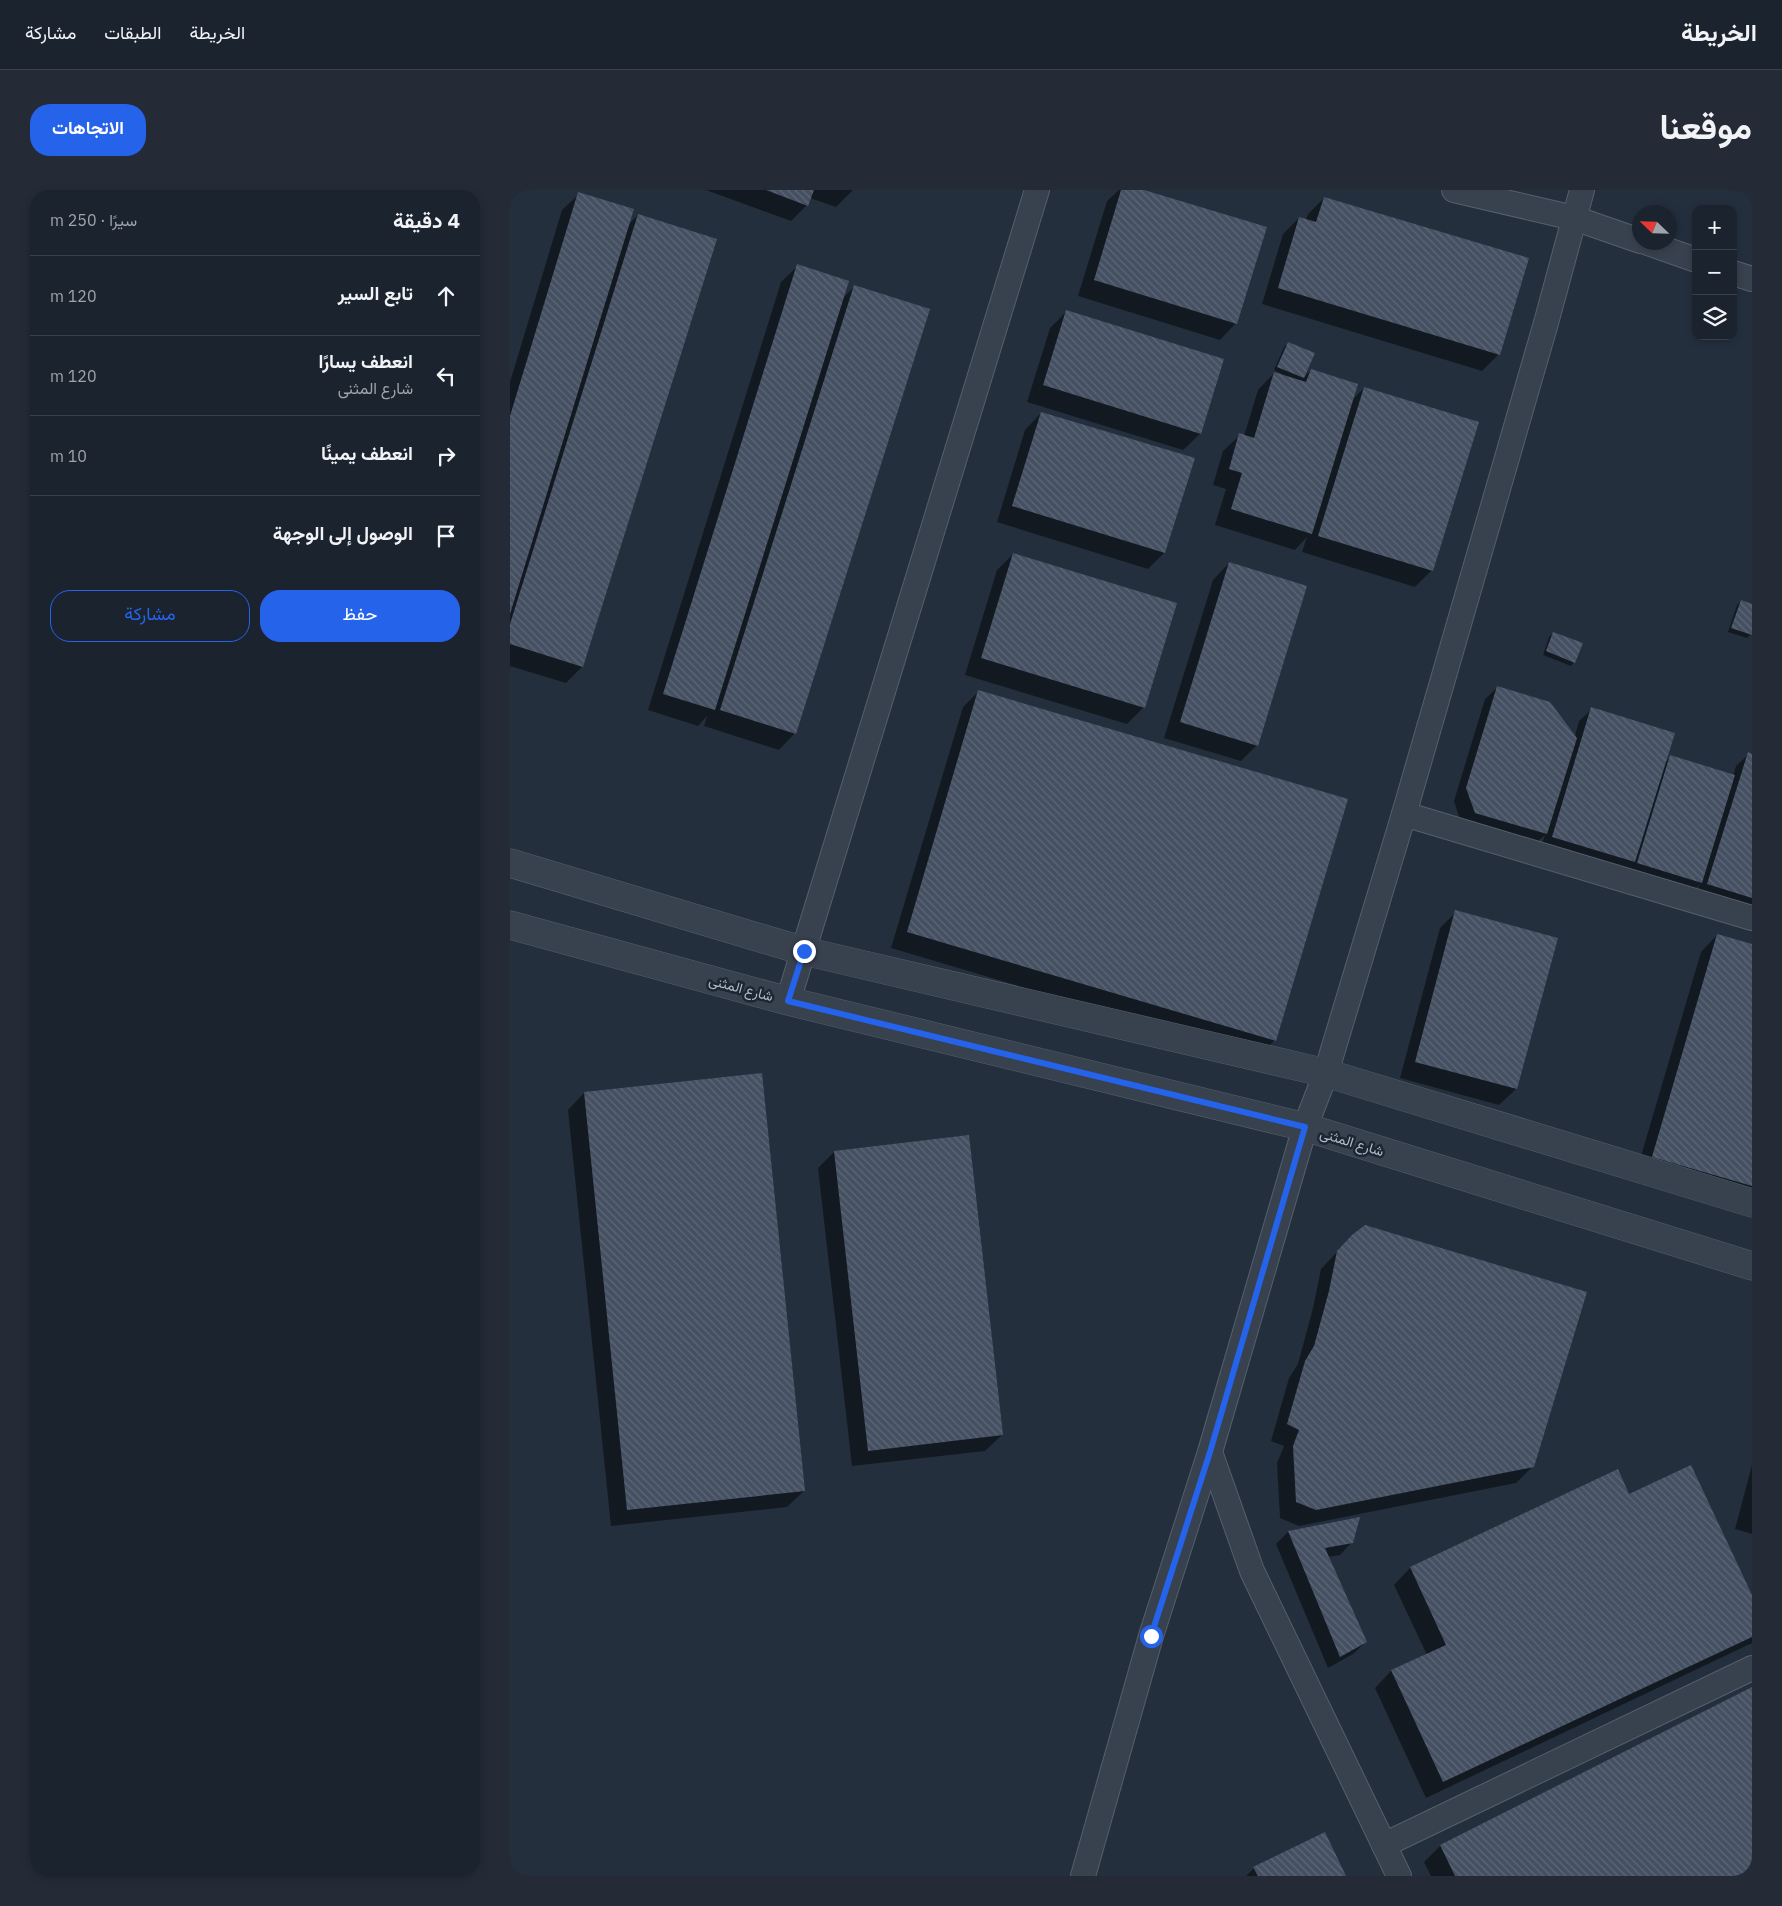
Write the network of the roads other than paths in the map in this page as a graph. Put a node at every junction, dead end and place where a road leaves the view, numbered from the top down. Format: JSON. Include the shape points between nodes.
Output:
{"nodes":[{"id":1,"x":1037,"y":190,"type":"edge"},
{"id":2,"x":1454,"y":190,"type":"edge"},
{"id":3,"x":1582,"y":190,"type":"edge"},
{"id":4,"x":1574,"y":218,"type":"junction"},
{"id":5,"x":1632,"y":238,"type":"edge"},
{"id":6,"x":1668,"y":250,"type":"edge"},
{"id":7,"x":1692,"y":259,"type":"edge"},
{"id":8,"x":1737,"y":274,"type":"edge"},
{"id":9,"x":1752,"y":279,"type":"edge"},
{"id":10,"x":1404,"y":814,"type":"junction"},
{"id":11,"x":510,"y":863,"type":"edge"},
{"id":12,"x":1752,"y":918,"type":"edge"},
{"id":13,"x":510,"y":925,"type":"edge"},
{"id":14,"x":804,"y":951,"type":"junction"},
{"id":15,"x":788,"y":1001,"type":"junction"},
{"id":16,"x":1326,"y":1072,"type":"junction"},
{"id":17,"x":1305,"y":1127,"type":"junction"},
{"id":18,"x":1752,"y":1203,"type":"edge"},
{"id":19,"x":1752,"y":1266,"type":"edge"},
{"id":20,"x":1210,"y":1452,"type":"junction"},
{"id":21,"x":1752,"y":1668,"type":"edge"},
{"id":22,"x":1384,"y":1845,"type":"junction"},
{"id":23,"x":1083,"y":1876,"type":"edge"},
{"id":24,"x":1399,"y":1876,"type":"edge"}],
"edges":[{"from":1,"to":14,"type":"street"},
{"from":2,"to":4,"type":"street"},
{"from":3,"to":4,"type":"street"},
{"from":4,"to":5,"type":"street"},
{"from":4,"to":10,"type":"street"},
{"from":6,"to":7,"type":"street"},
{"from":8,"to":9,"type":"street"},
{"from":10,"to":12,"type":"street"},
{"from":10,"to":16,"type":"street"},
{"from":11,"to":14,"type":"street"},
{"from":13,"to":15,"type":"street","name":"شارع المثنى"},
{"from":14,"to":15,"type":"street"},
{"from":14,"to":16,"type":"street"},
{"from":15,"to":17,"type":"street","name":"شارع المثنى"},
{"from":16,"to":17,"type":"street"},
{"from":16,"to":18,"type":"street"},
{"from":17,"to":19,"type":"street","name":"شارع المثنى"},
{"from":17,"to":20,"type":"street"},
{"from":20,"to":22,"type":"street","via":[[1252,1571]]},
{"from":20,"to":23,"type":"street","via":[[1151,1636]]},
{"from":21,"to":22,"type":"street"},
{"from":22,"to":24,"type":"street"}]}
